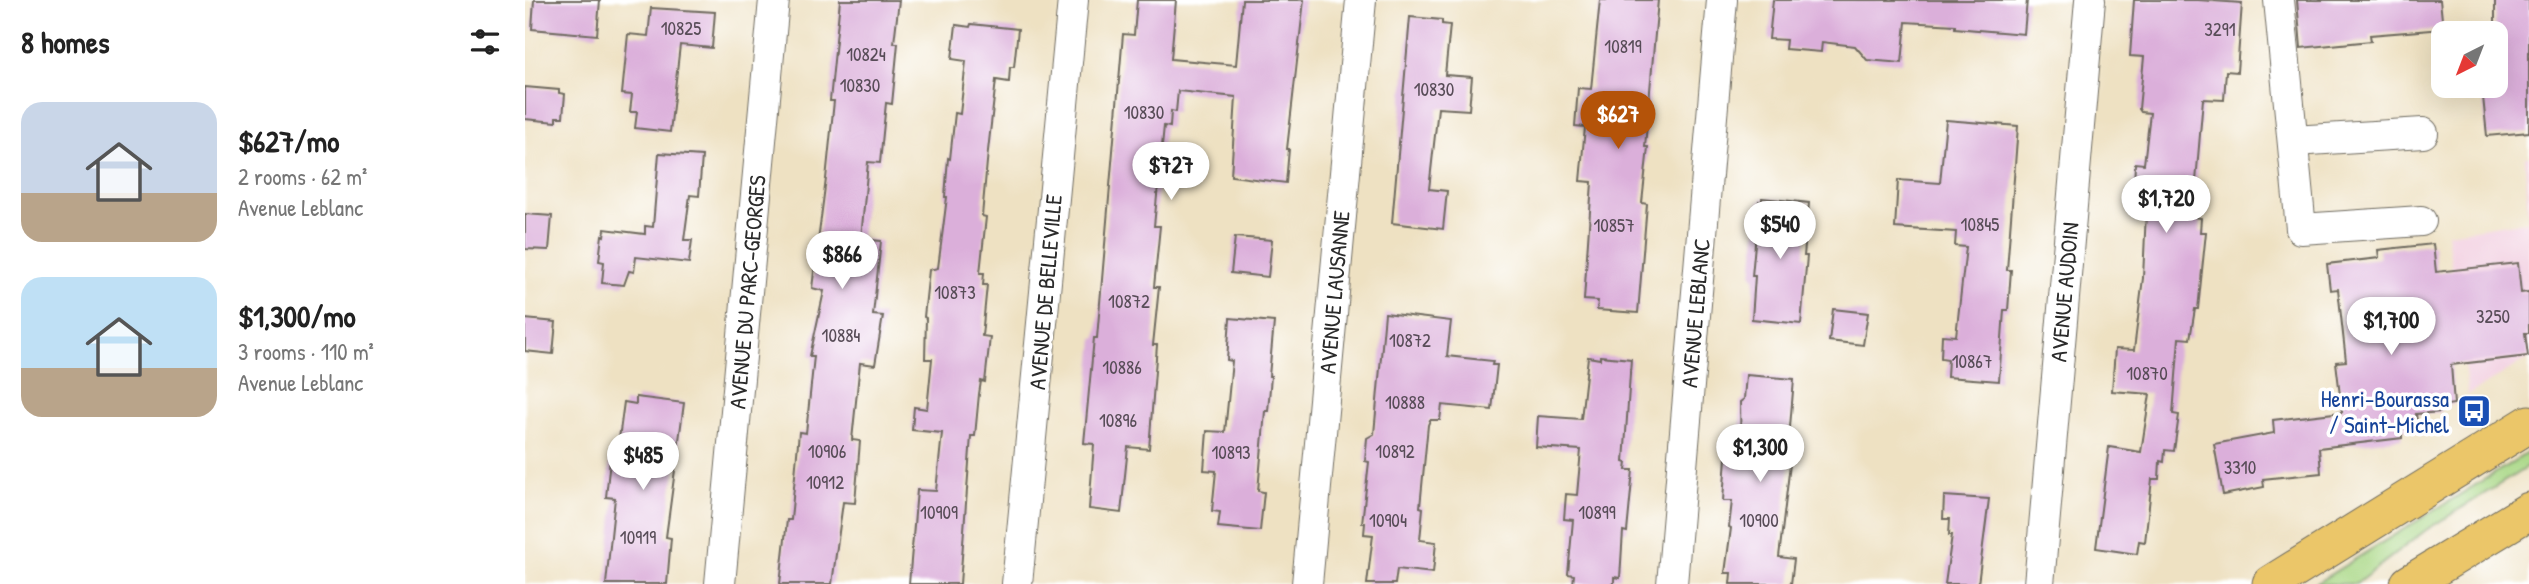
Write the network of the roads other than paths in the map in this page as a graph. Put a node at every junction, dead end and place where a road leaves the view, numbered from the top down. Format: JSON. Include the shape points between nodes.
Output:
{"nodes":[{"id":1,"x":774,"y":0,"type":"edge"},
{"id":2,"x":1073,"y":0,"type":"edge"},
{"id":3,"x":1361,"y":0,"type":"edge"},
{"id":4,"x":1722,"y":0,"type":"edge"},
{"id":5,"x":2090,"y":0,"type":"edge"},
{"id":6,"x":2279,"y":0,"type":"edge"},
{"id":7,"x":2423,"y":133,"type":"dead end"},
{"id":8,"x":2293,"y":141,"type":"junction"},
{"id":9,"x":2421,"y":221,"type":"dead end"},
{"id":10,"x":2529,"y":424,"type":"edge"},
{"id":11,"x":2529,"y":511,"type":"edge"},
{"id":12,"x":2419,"y":582,"type":"edge"},
{"id":13,"x":720,"y":584,"type":"edge"},
{"id":14,"x":1017,"y":584,"type":"edge"},
{"id":15,"x":1307,"y":584,"type":"edge"},
{"id":16,"x":1672,"y":584,"type":"edge"},
{"id":17,"x":2039,"y":584,"type":"edge"},
{"id":18,"x":2271,"y":584,"type":"edge"}],
"edges":[{"from":1,"to":13,"type":"street","name":"AVENUE DU PARC-GEORGES"},
{"from":2,"to":14,"type":"street","name":"AVENUE DE BELLEVILLE"},
{"from":3,"to":15,"type":"street","name":"AVENUE LAUSANNE"},
{"from":4,"to":16,"type":"street","name":"AVENUE LEBLANC"},
{"from":5,"to":17,"type":"street","name":"AVENUE AUDOIN"},
{"from":6,"to":8,"type":"street"},
{"from":7,"to":8,"type":"street"},
{"from":8,"to":9,"type":"street","via":[[2301,229]]},
{"from":10,"to":18,"type":"main road"},
{"from":11,"to":12,"type":"main road"}]}
